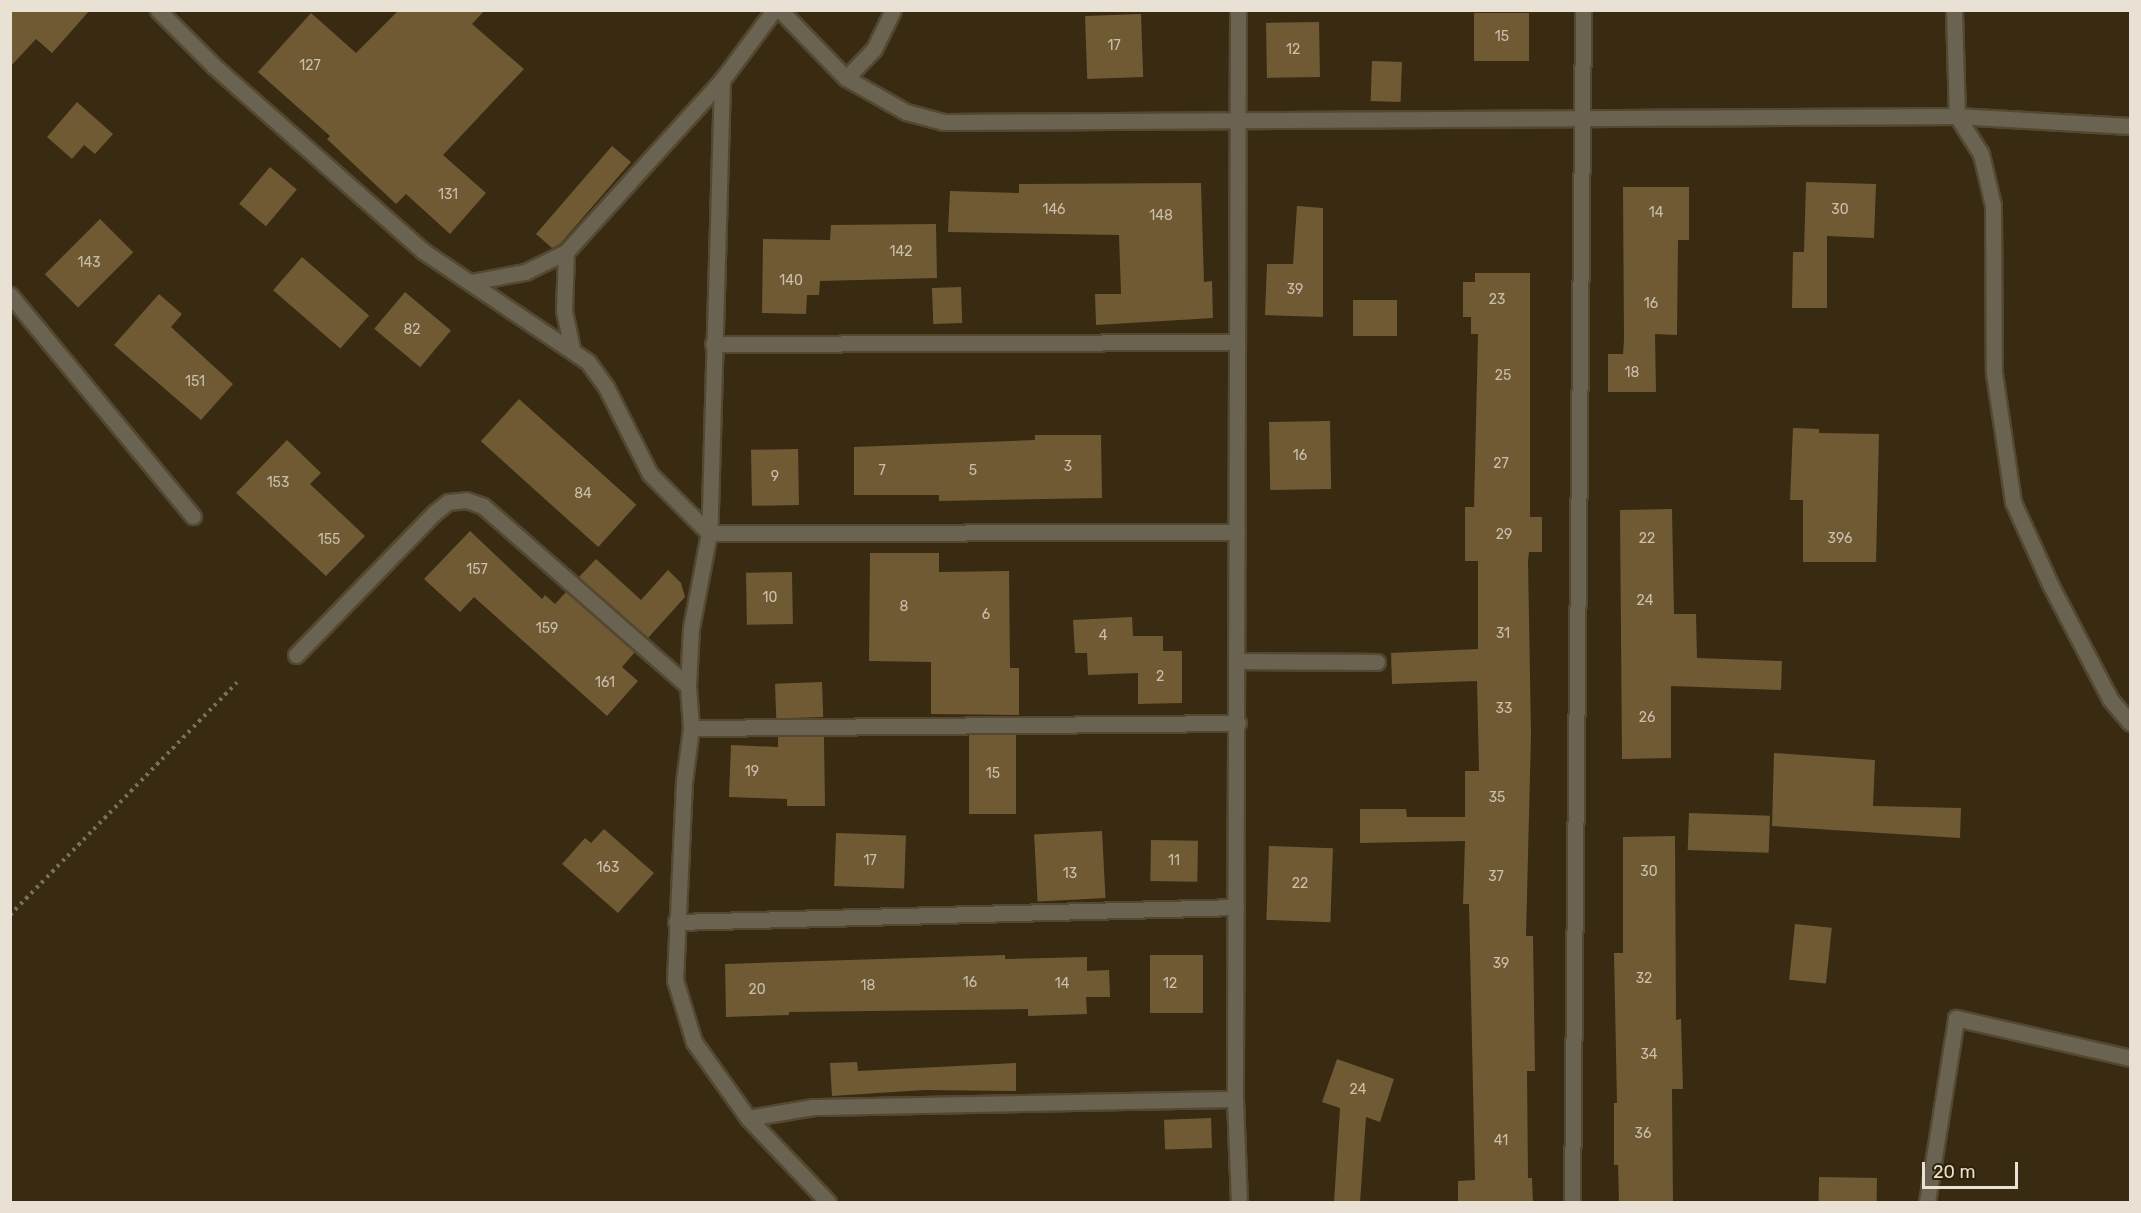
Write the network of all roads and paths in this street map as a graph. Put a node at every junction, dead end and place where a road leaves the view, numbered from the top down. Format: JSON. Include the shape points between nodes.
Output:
{"nodes":[{"id":1,"x":158,"y":10,"type":"edge"},
{"id":2,"x":774,"y":10,"type":"edge"},
{"id":3,"x":780,"y":10,"type":"edge"},
{"id":4,"x":893,"y":10,"type":"edge"},
{"id":5,"x":1238,"y":10,"type":"edge"},
{"id":6,"x":1582,"y":10,"type":"edge"},
{"id":7,"x":1954,"y":10,"type":"edge"},
{"id":8,"x":846,"y":78,"type":"junction"},
{"id":9,"x":722,"y":80,"type":"junction"},
{"id":10,"x":1957,"y":116,"type":"junction"},
{"id":11,"x":1585,"y":119,"type":"junction"},
{"id":12,"x":1239,"y":123,"type":"junction"},
{"id":13,"x":2130,"y":126,"type":"edge"},
{"id":14,"x":567,"y":252,"type":"junction"},
{"id":15,"x":471,"y":282,"type":"junction"},
{"id":16,"x":10,"y":295,"type":"edge"},
{"id":17,"x":1237,"y":342,"type":"junction"},
{"id":18,"x":713,"y":344,"type":"junction"},
{"id":19,"x":572,"y":350,"type":"junction"},
{"id":20,"x":193,"y":516,"type":"dead end"},
{"id":21,"x":1237,"y":532,"type":"junction"},
{"id":22,"x":709,"y":533,"type":"junction"},
{"id":23,"x":296,"y":655,"type":"dead end"},
{"id":24,"x":1238,"y":661,"type":"junction"},
{"id":25,"x":1377,"y":662,"type":"dead end"},
{"id":26,"x":237,"y":682,"type":"dead end"},
{"id":27,"x":688,"y":686,"type":"junction"},
{"id":28,"x":1238,"y":723,"type":"junction"},
{"id":29,"x":2130,"y":723,"type":"edge"},
{"id":30,"x":691,"y":728,"type":"junction"},
{"id":31,"x":1236,"y":907,"type":"junction"},
{"id":32,"x":10,"y":915,"type":"edge"},
{"id":33,"x":676,"y":922,"type":"junction"},
{"id":34,"x":2130,"y":1058,"type":"edge"},
{"id":35,"x":1235,"y":1099,"type":"junction"},
{"id":36,"x":748,"y":1118,"type":"junction"},
{"id":37,"x":828,"y":1203,"type":"edge"},
{"id":38,"x":1239,"y":1203,"type":"edge"},
{"id":39,"x":1572,"y":1203,"type":"edge"},
{"id":40,"x":1927,"y":1203,"type":"edge"}],
"edges":[{"from":1,"to":15,"type":"street","via":[[223,74],[423,251]]},
{"from":2,"to":9,"type":"street"},
{"from":3,"to":8,"type":"street"},
{"from":4,"to":8,"type":"street","via":[[874,50]]},
{"from":5,"to":12,"type":"street"},
{"from":6,"to":11,"type":"street"},
{"from":7,"to":10,"type":"street"},
{"from":8,"to":12,"type":"street","via":[[906,112],[942,122]]},
{"from":9,"to":14,"type":"street"},
{"from":9,"to":18,"type":"street"},
{"from":10,"to":11,"type":"street"},
{"from":10,"to":13,"type":"street"},
{"from":10,"to":29,"type":"street","via":[[1981,154],[1992,205],[1994,373],[2013,502],[2061,607],[2110,699]]},
{"from":11,"to":12,"type":"street"},
{"from":11,"to":39,"type":"street","via":[[1571,956]]},
{"from":12,"to":17,"type":"street"},
{"from":14,"to":15,"type":"street","via":[[525,272]]},
{"from":14,"to":19,"type":"street","via":[[564,311]]},
{"from":15,"to":19,"type":"street"},
{"from":16,"to":20,"type":"street"},
{"from":17,"to":18,"type":"street"},
{"from":17,"to":21,"type":"street"},
{"from":18,"to":22,"type":"street"},
{"from":19,"to":22,"type":"street","via":[[588,362],[606,387],[650,474]]},
{"from":21,"to":22,"type":"street"},
{"from":21,"to":24,"type":"street"},
{"from":22,"to":27,"type":"street","via":[[691,628]]},
{"from":23,"to":27,"type":"street","via":[[434,513],[448,502],[466,500],[483,506]]},
{"from":24,"to":25,"type":"street"},
{"from":24,"to":28,"type":"street"},
{"from":26,"to":32,"type":"path"},
{"from":27,"to":30,"type":"street"},
{"from":28,"to":30,"type":"street"},
{"from":28,"to":31,"type":"street"},
{"from":30,"to":33,"type":"street"},
{"from":31,"to":33,"type":"street"},
{"from":31,"to":35,"type":"street"},
{"from":33,"to":36,"type":"street","via":[[675,980],[694,1042]]},
{"from":34,"to":40,"type":"street","via":[[1956,1018]]},
{"from":35,"to":36,"type":"street","via":[[813,1107]]},
{"from":35,"to":38,"type":"street"},
{"from":36,"to":37,"type":"street"}]}
